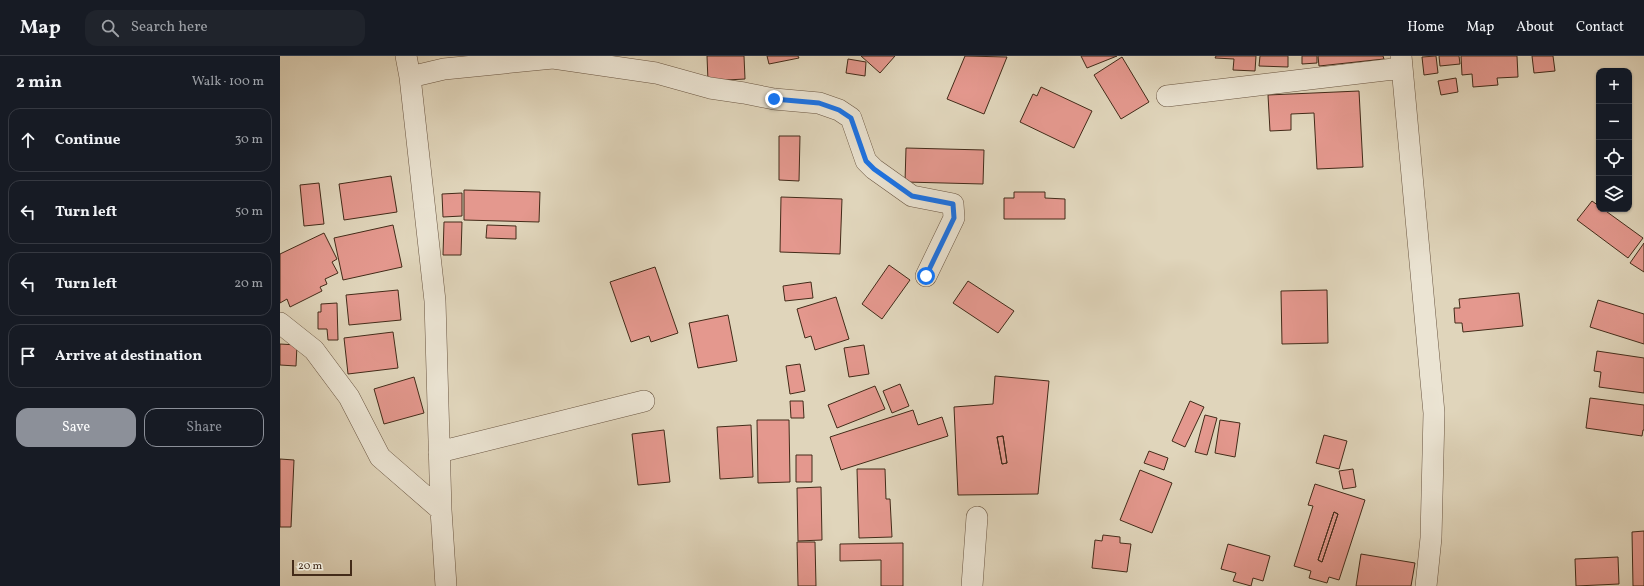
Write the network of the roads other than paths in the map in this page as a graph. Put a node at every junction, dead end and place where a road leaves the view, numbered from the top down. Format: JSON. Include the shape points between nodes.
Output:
{"nodes":[{"id":1,"x":406,"y":56,"type":"edge"},
{"id":2,"x":553,"y":57,"type":"edge"},
{"id":3,"x":1401,"y":62,"type":"edge"},
{"id":4,"x":410,"y":78,"type":"junction"},
{"id":5,"x":1167,"y":96,"type":"dead end"},
{"id":6,"x":926,"y":276,"type":"dead end"},
{"id":7,"x":280,"y":323,"type":"edge"},
{"id":8,"x":644,"y":401,"type":"dead end"},
{"id":9,"x":439,"y":452,"type":"junction"},
{"id":10,"x":440,"y":510,"type":"junction"},
{"id":11,"x":977,"y":517,"type":"dead end"},
{"id":12,"x":446,"y":586,"type":"edge"},
{"id":13,"x":972,"y":586,"type":"edge"},
{"id":14,"x":1426,"y":586,"type":"edge"}],
"edges":[{"from":1,"to":4,"type":"street"},
{"from":2,"to":4,"type":"street","via":[[444,69]]},
{"from":2,"to":6,"type":"street","via":[[656,72],[710,88],[774,99],[819,103],[839,110],[851,118],[866,161],[874,169],[912,196],[953,204],[954,218]]},
{"from":3,"to":5,"type":"street"},
{"from":3,"to":14,"type":"street","via":[[1434,413],[1431,538]]},
{"from":4,"to":9,"type":"street","via":[[435,301]]},
{"from":7,"to":10,"type":"street","via":[[314,350],[349,396],[380,457]]},
{"from":8,"to":9,"type":"street"},
{"from":9,"to":10,"type":"street"},
{"from":10,"to":12,"type":"street"},
{"from":11,"to":13,"type":"street"}]}
